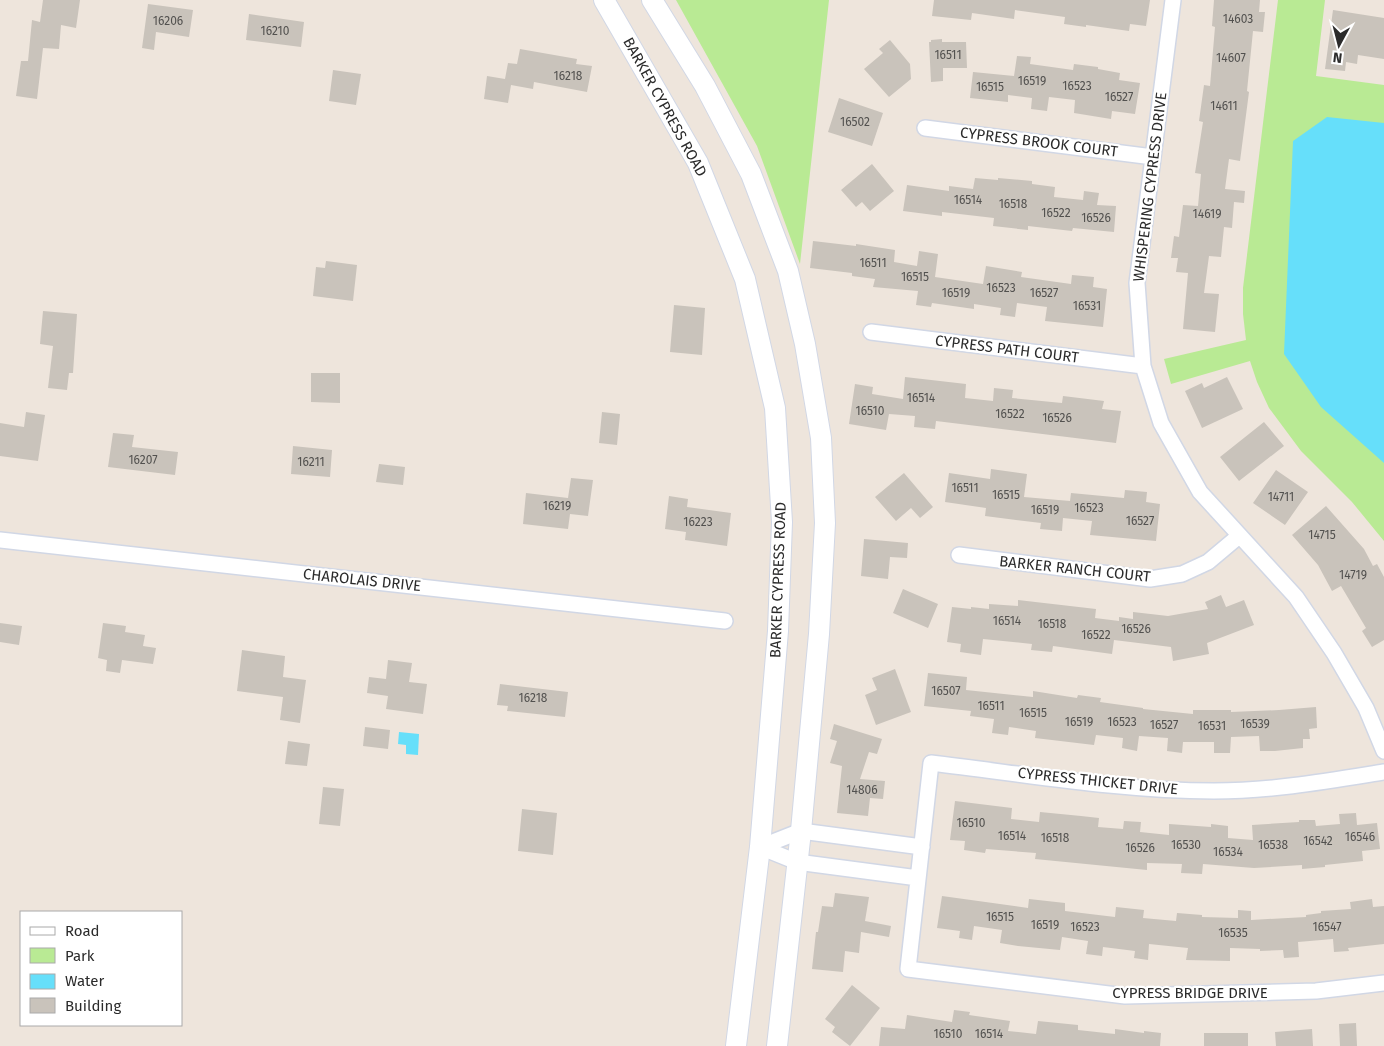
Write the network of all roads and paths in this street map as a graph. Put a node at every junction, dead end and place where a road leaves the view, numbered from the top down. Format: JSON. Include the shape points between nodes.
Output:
{"nodes":[{"id":1,"x":604,"y":0,"type":"edge"},
{"id":2,"x":652,"y":0,"type":"edge"},
{"id":3,"x":1173,"y":0,"type":"edge"},
{"id":4,"x":925,"y":128,"type":"dead end"},
{"id":5,"x":1153,"y":157,"type":"junction"},
{"id":6,"x":872,"y":332,"type":"dead end"},
{"id":7,"x":1144,"y":366,"type":"junction"},
{"id":8,"x":1239,"y":536,"type":"junction"},
{"id":9,"x":0,"y":540,"type":"edge"},
{"id":10,"x":959,"y":555,"type":"dead end"},
{"id":11,"x":725,"y":621,"type":"dead end"},
{"id":12,"x":1384,"y":750,"type":"edge"},
{"id":13,"x":1384,"y":772,"type":"edge"},
{"id":14,"x":801,"y":831,"type":"junction"},
{"id":15,"x":760,"y":847,"type":"junction"},
{"id":16,"x":922,"y":847,"type":"junction"},
{"id":17,"x":797,"y":862,"type":"junction"},
{"id":18,"x":918,"y":878,"type":"junction"},
{"id":19,"x":1384,"y":983,"type":"edge"},
{"id":20,"x":736,"y":1046,"type":"edge"},
{"id":21,"x":777,"y":1046,"type":"edge"}],
"edges":[{"from":1,"to":15,"type":"main road","name":"BARKER CYPRESS ROAD","via":[[698,163],[745,278],[775,408],[782,522],[778,630]]},
{"from":2,"to":14,"type":"main road","via":[[705,86],[751,174],[788,271],[805,344],[821,438],[825,523],[819,634]]},
{"from":3,"to":5,"type":"street","name":"WHISPERING CYPRESS DRIVE"},
{"from":4,"to":5,"type":"street","name":"CYPRESS BROOK COURT"},
{"from":5,"to":7,"type":"street","name":"WHISPERING CYPRESS DRIVE","via":[[1137,282]]},
{"from":6,"to":7,"type":"street","name":"CYPRESS PATH COURT"},
{"from":7,"to":8,"type":"street","name":"WHISPERING CYPRESS DRIVE","via":[[1161,423],[1200,492]]},
{"from":8,"to":10,"type":"street","name":"BARKER RANCH COURT","via":[[1208,562],[1182,574],[1150,579]]},
{"from":8,"to":12,"type":"street","name":"WHISPERING CYPRESS DRIVE","via":[[1296,597],[1334,653],[1366,708]]},
{"from":9,"to":11,"type":"street","name":"CHAROLAIS DRIVE"},
{"from":13,"to":16,"type":"street","name":"CYPRESS THICKET DRIVE","via":[[1303,786],[1215,791],[1122,787],[931,763]]},
{"from":14,"to":15,"type":"street"},
{"from":14,"to":16,"type":"street"},
{"from":14,"to":17,"type":"main road"},
{"from":15,"to":17,"type":"street"},
{"from":15,"to":20,"type":"main road","name":"BARKER CYPRESS ROAD"},
{"from":16,"to":18,"type":"street"},
{"from":17,"to":18,"type":"street"},
{"from":17,"to":21,"type":"main road"},
{"from":18,"to":19,"type":"street","name":"CYPRESS BRIDGE DRIVE","via":[[908,969],[1125,996],[1316,991]]}]}
